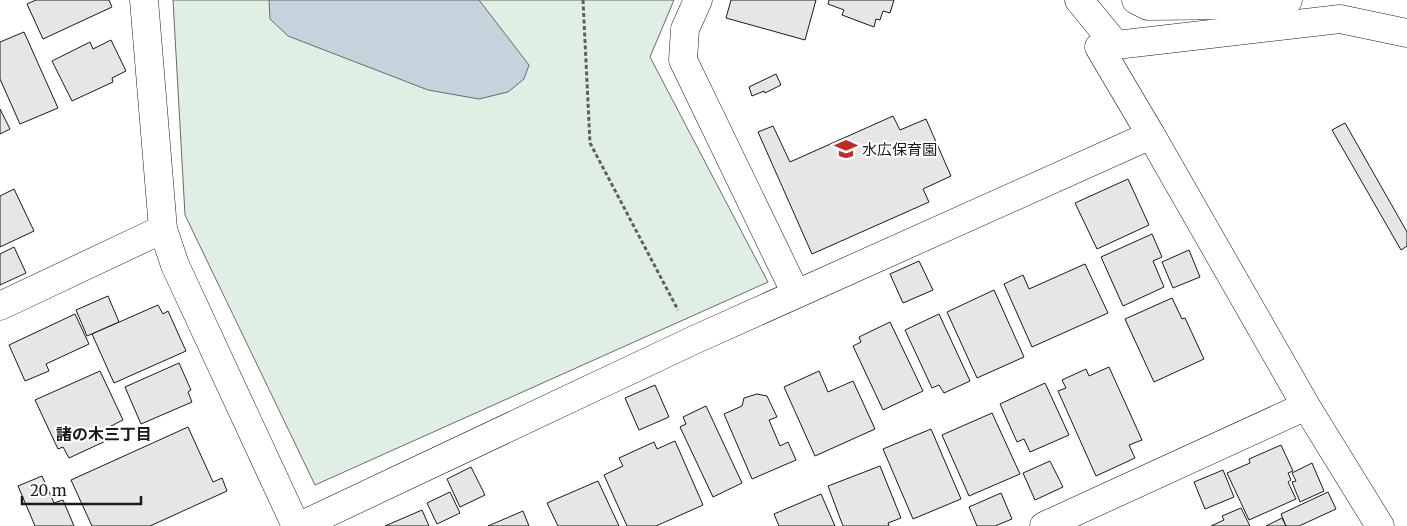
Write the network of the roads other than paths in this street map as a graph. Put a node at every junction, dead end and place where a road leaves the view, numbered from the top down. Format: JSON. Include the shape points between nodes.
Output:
{"nodes":[{"id":1,"x":144,"y":0,"type":"edge"},
{"id":2,"x":698,"y":0,"type":"edge"},
{"id":3,"x":1079,"y":0,"type":"edge"},
{"id":4,"x":1136,"y":0,"type":"edge"},
{"id":5,"x":1288,"y":0,"type":"edge"},
{"id":6,"x":1407,"y":33,"type":"edge"},
{"id":7,"x":1116,"y":45,"type":"junction"},
{"id":8,"x":1151,"y":135,"type":"junction"},
{"id":9,"x":163,"y":229,"type":"junction"},
{"id":10,"x":796,"y":294,"type":"junction"},
{"id":11,"x":0,"y":306,"type":"edge"},
{"id":12,"x":1306,"y":406,"type":"junction"},
{"id":13,"x":296,"y":526,"type":"edge"},
{"id":14,"x":300,"y":526,"type":"edge"},
{"id":15,"x":1044,"y":526,"type":"edge"},
{"id":16,"x":1380,"y":526,"type":"edge"}],
"edges":[{"from":1,"to":9,"type":"street"},
{"from":2,"to":10,"type":"street","via":[[686,30],[683,60]]},
{"from":3,"to":7,"type":"street"},
{"from":4,"to":5,"type":"street","via":[[1148,6],[1247,5]]},
{"from":6,"to":7,"type":"street","via":[[1340,19]]},
{"from":7,"to":8,"type":"street","via":[[1098,47]]},
{"from":8,"to":10,"type":"street"},
{"from":8,"to":12,"type":"street"},
{"from":9,"to":11,"type":"street"},
{"from":9,"to":13,"type":"street","via":[[176,265]]},
{"from":10,"to":14,"type":"street"},
{"from":12,"to":15,"type":"street"},
{"from":12,"to":16,"type":"street"}]}
